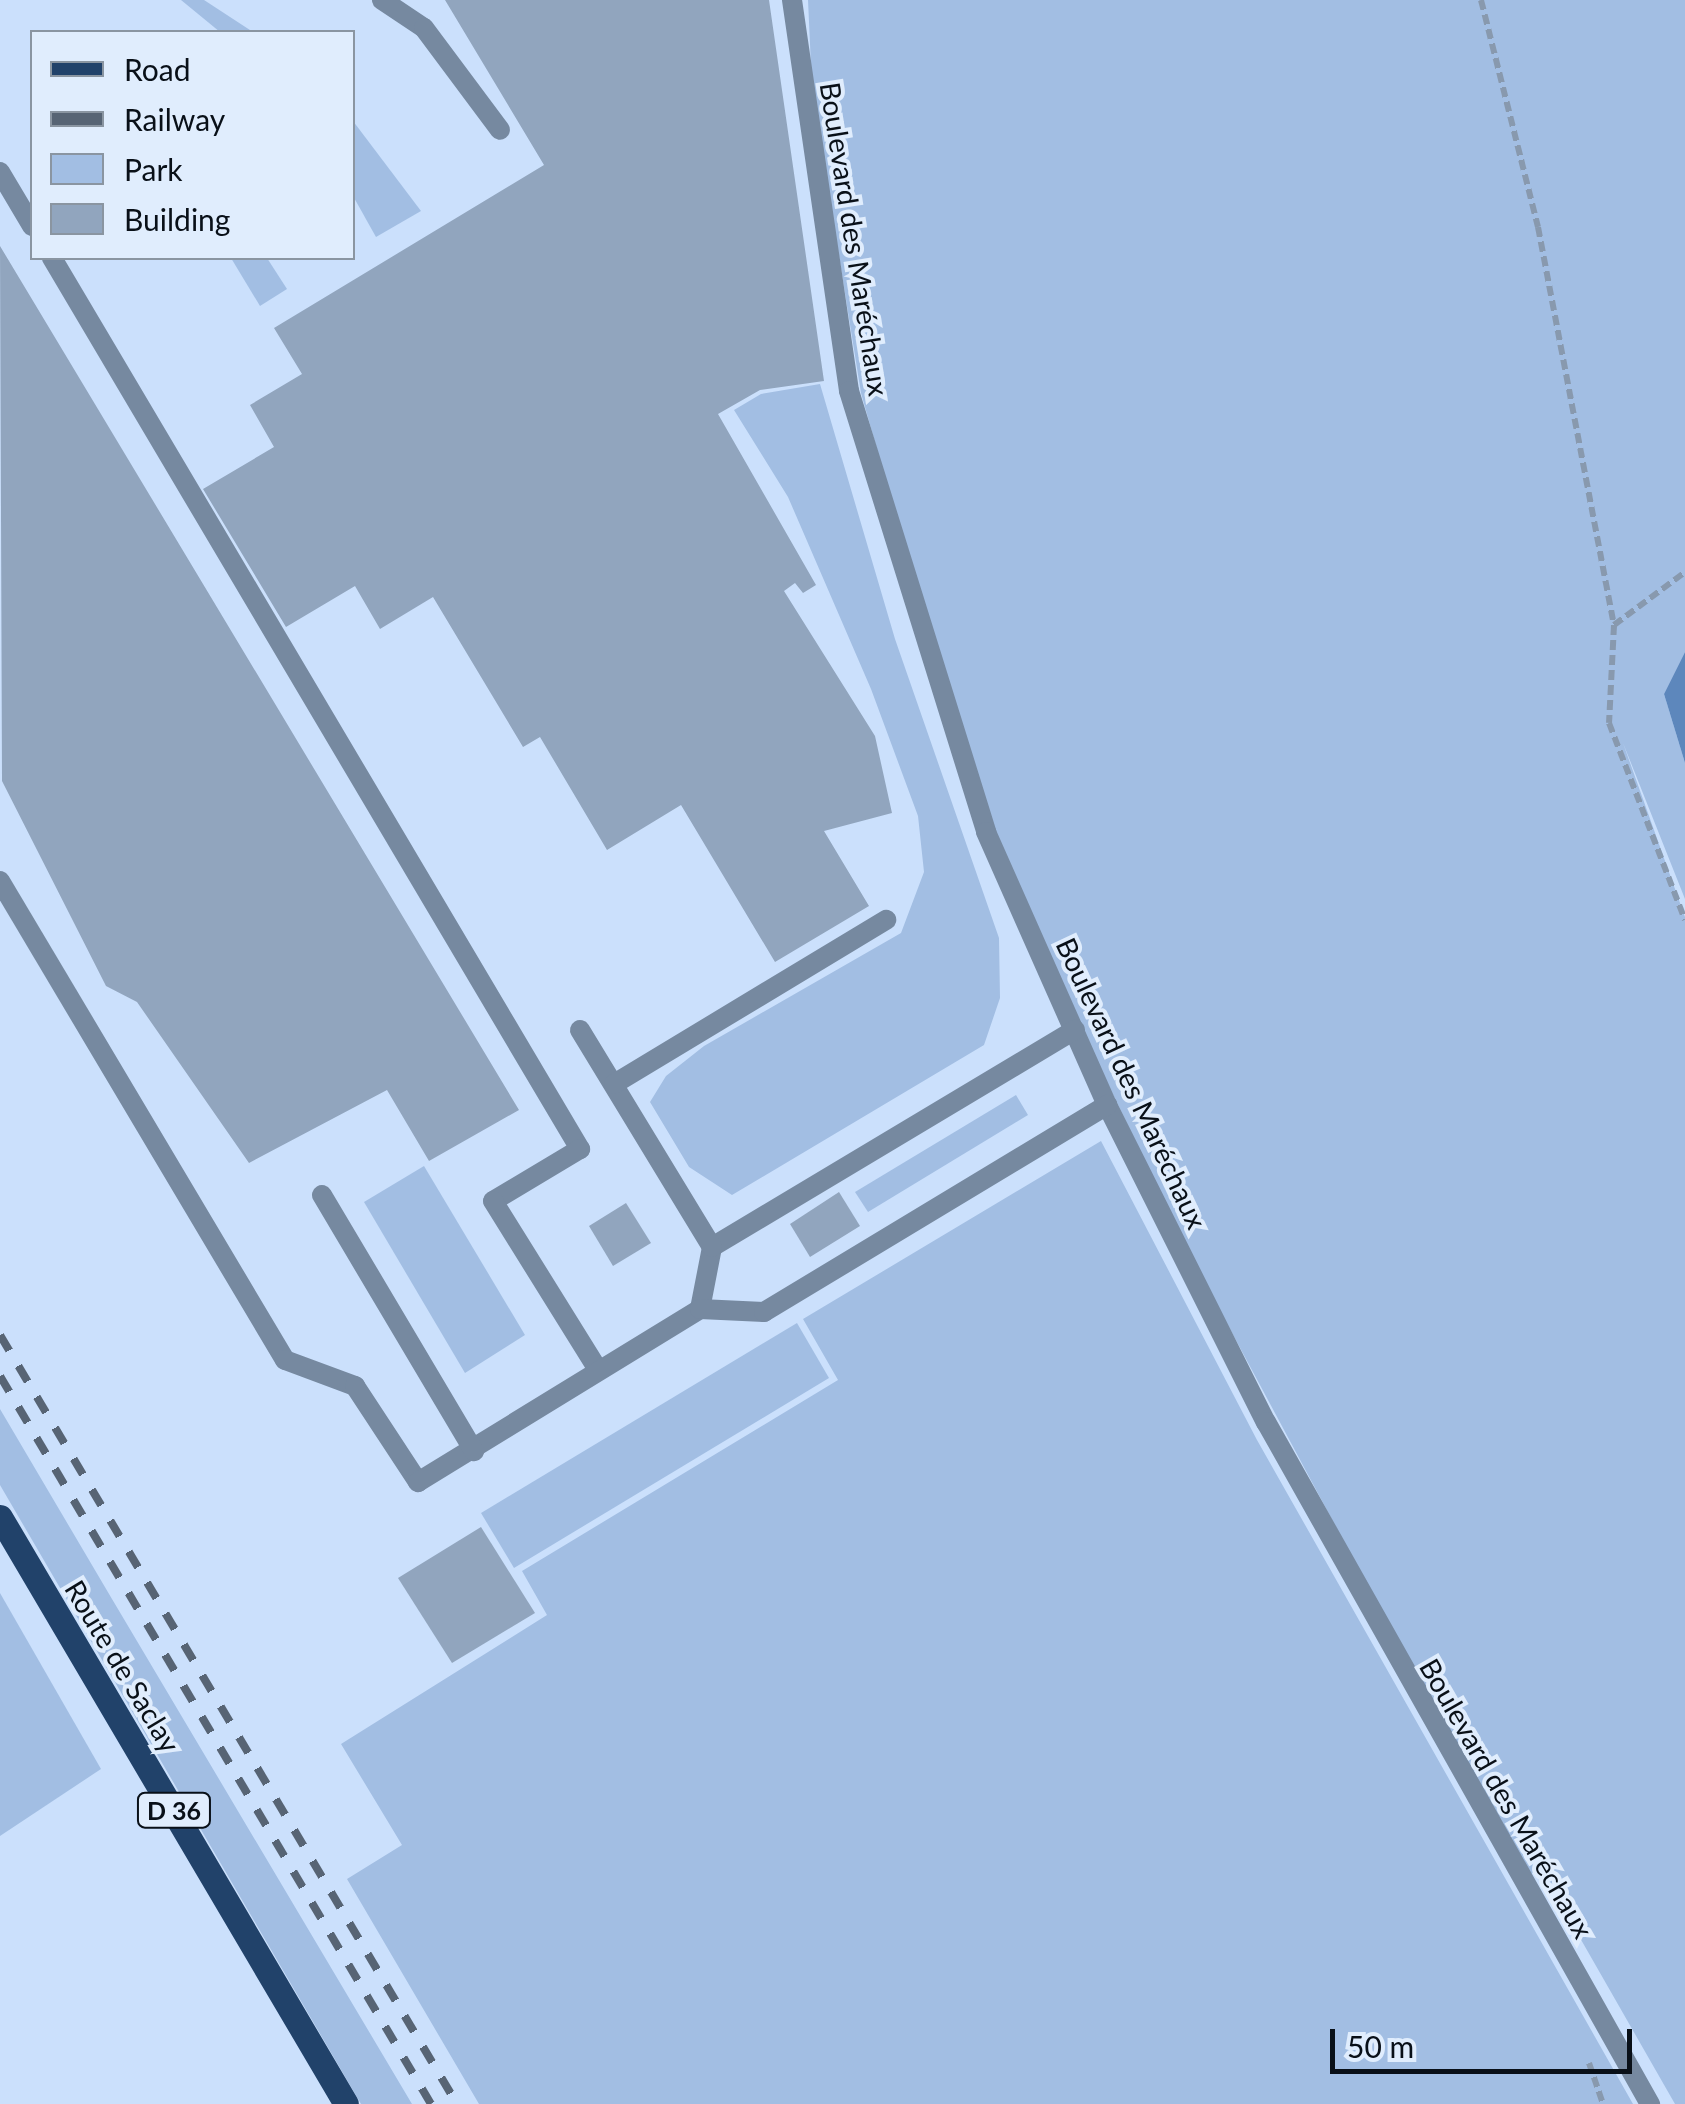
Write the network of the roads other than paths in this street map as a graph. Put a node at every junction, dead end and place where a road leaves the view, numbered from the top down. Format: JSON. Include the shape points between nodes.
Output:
{"nodes":[{"id":1,"x":382,"y":0,"type":"edge"},
{"id":2,"x":792,"y":0,"type":"edge"},
{"id":3,"x":500,"y":130,"type":"dead end"},
{"id":4,"x":0,"y":172,"type":"edge"},
{"id":5,"x":30,"y":223,"type":"edge"},
{"id":6,"x":53,"y":260,"type":"edge"},
{"id":7,"x":0,"y":881,"type":"edge"},
{"id":8,"x":886,"y":920,"type":"dead end"},
{"id":9,"x":580,"y":1030,"type":"dead end"},
{"id":10,"x":1075,"y":1030,"type":"junction"},
{"id":11,"x":614,"y":1084,"type":"junction"},
{"id":12,"x":1107,"y":1105,"type":"junction"},
{"id":13,"x":322,"y":1195,"type":"dead end"},
{"id":14,"x":712,"y":1247,"type":"junction"},
{"id":15,"x":700,"y":1309,"type":"junction"},
{"id":16,"x":598,"y":1370,"type":"junction"},
{"id":17,"x":474,"y":1451,"type":"junction"},
{"id":18,"x":0,"y":1517,"type":"edge"},
{"id":19,"x":346,"y":2104,"type":"edge"},
{"id":20,"x":1650,"y":2104,"type":"edge"}],
"edges":[{"from":1,"to":3,"type":"lane","via":[[424,28]]},
{"from":2,"to":10,"type":"lane","name":"Boulevard des Maréchaux","via":[[848,391],[986,832]]},
{"from":4,"to":5,"type":"lane"},
{"from":6,"to":16,"type":"lane","via":[[580,1149],[493,1202]]},
{"from":7,"to":17,"type":"lane","via":[[285,1360],[355,1386],[418,1482]]},
{"from":8,"to":11,"type":"lane"},
{"from":9,"to":11,"type":"lane"},
{"from":10,"to":12,"type":"lane","name":"Boulevard des Maréchaux"},
{"from":10,"to":14,"type":"lane"},
{"from":11,"to":14,"type":"lane"},
{"from":12,"to":15,"type":"lane","via":[[764,1312]]},
{"from":12,"to":20,"type":"lane","name":"Boulevard des Maréchaux","via":[[1266,1422]]},
{"from":13,"to":17,"type":"lane"},
{"from":14,"to":15,"type":"lane"},
{"from":15,"to":16,"type":"lane"},
{"from":16,"to":17,"type":"lane"},
{"from":18,"to":19,"type":"main road","name":"Route de Saclay","number":"D 36"}]}
